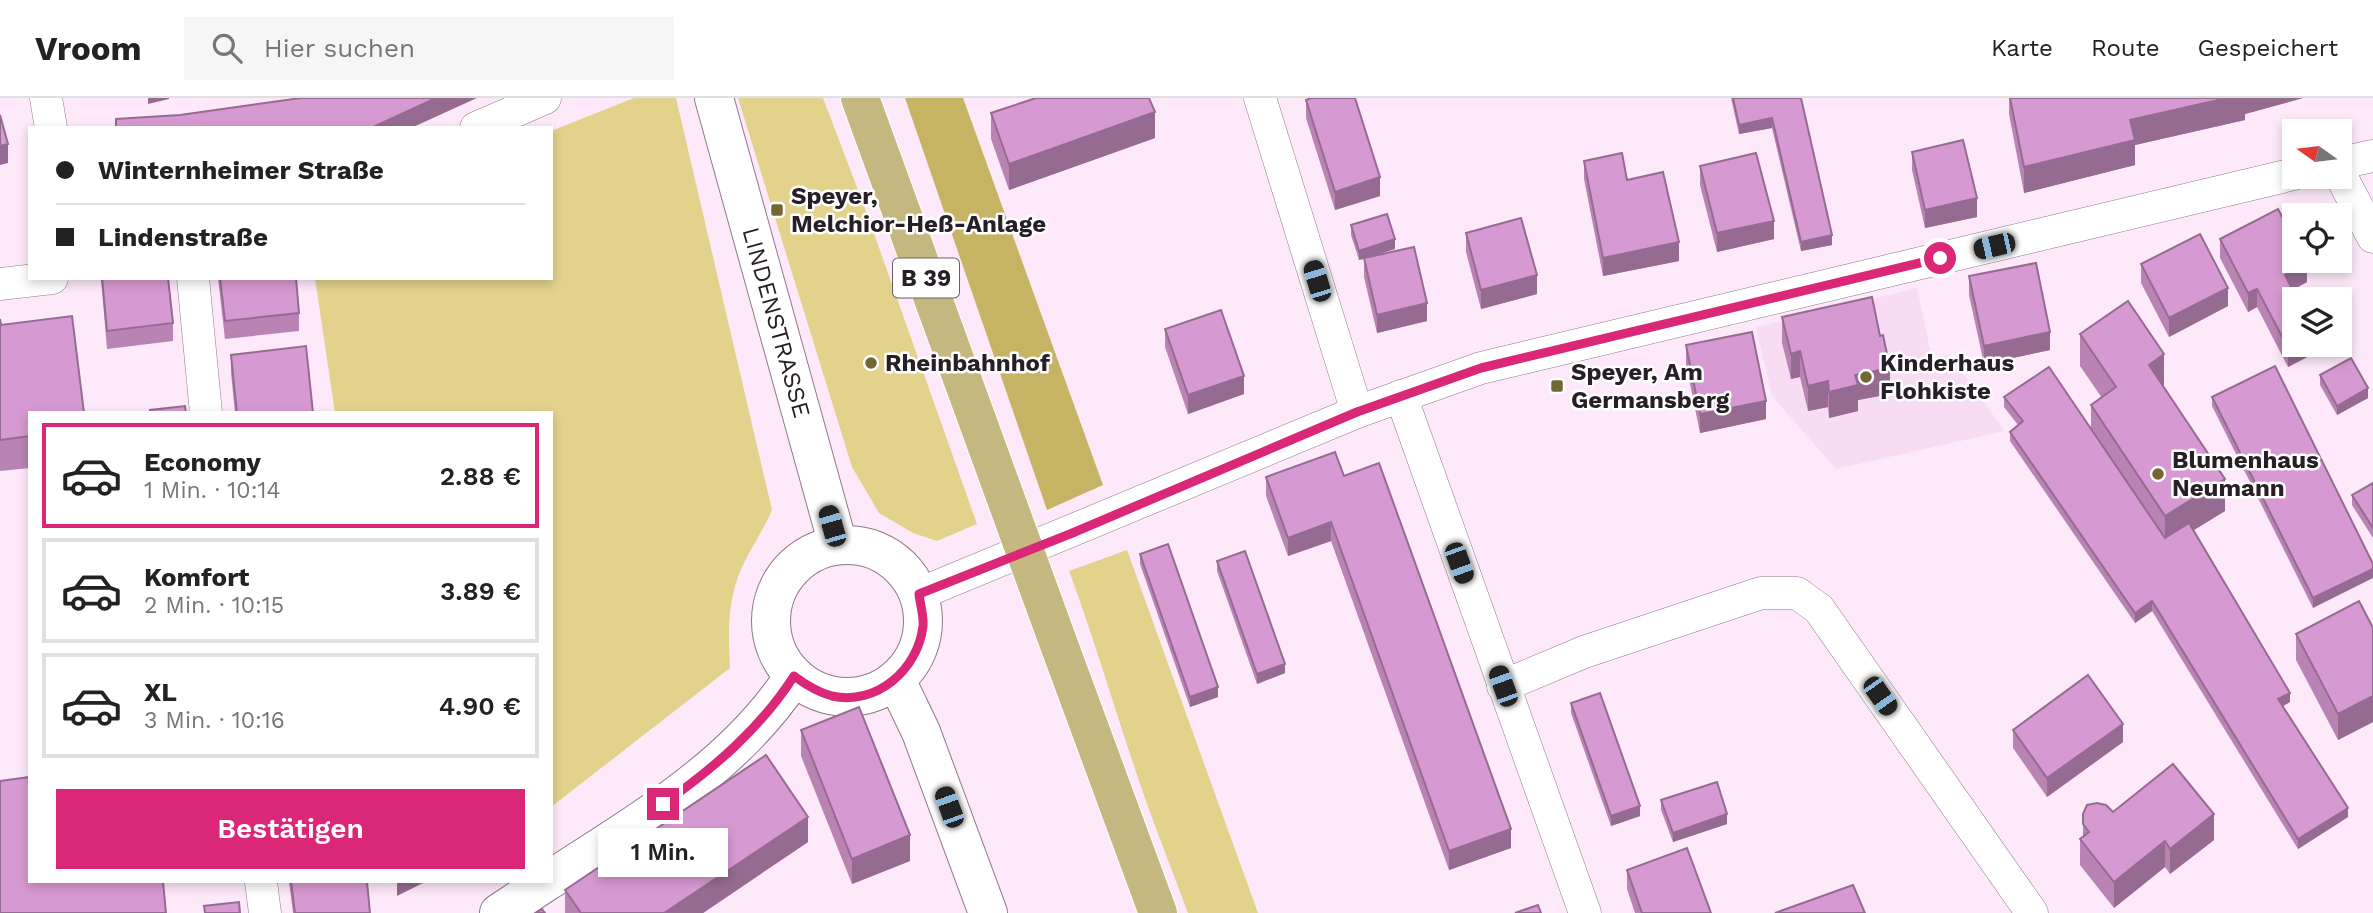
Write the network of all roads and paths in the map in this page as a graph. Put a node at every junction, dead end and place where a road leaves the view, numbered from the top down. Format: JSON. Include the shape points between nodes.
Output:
{"nodes":[{"id":1,"x":46,"y":98,"type":"edge"},
{"id":2,"x":545,"y":98,"type":"edge"},
{"id":3,"x":714,"y":98,"type":"edge"},
{"id":4,"x":860,"y":98,"type":"edge"},
{"id":5,"x":1259,"y":98,"type":"edge"},
{"id":6,"x":51,"y":126,"type":"edge"},
{"id":7,"x":481,"y":126,"type":"edge"},
{"id":8,"x":2373,"y":156,"type":"edge"},
{"id":9,"x":2352,"y":160,"type":"edge"},
{"id":10,"x":2282,"y":177,"type":"edge"},
{"id":11,"x":2348,"y":189,"type":"edge"},
{"id":12,"x":2373,"y":237,"type":"edge"},
{"id":13,"x":35,"y":280,"type":"edge"},
{"id":14,"x":192,"y":280,"type":"edge"},
{"id":15,"x":0,"y":284,"type":"edge"},
{"id":16,"x":1401,"y":396,"type":"junction"},
{"id":17,"x":206,"y":411,"type":"edge"},
{"id":18,"x":1357,"y":412,"type":"junction"},
{"id":19,"x":838,"y":545,"type":"junction"},
{"id":20,"x":919,"y":594,"type":"junction"},
{"id":21,"x":794,"y":676,"type":"junction"},
{"id":22,"x":896,"y":680,"type":"junction"},
{"id":23,"x":1503,"y":686,"type":"junction"},
{"id":24,"x":553,"y":878,"type":"edge"},
{"id":25,"x":261,"y":883,"type":"edge"},
{"id":26,"x":545,"y":883,"type":"edge"},
{"id":27,"x":265,"y":913,"type":"edge"},
{"id":28,"x":499,"y":913,"type":"edge"},
{"id":29,"x":988,"y":913,"type":"edge"},
{"id":30,"x":1158,"y":913,"type":"edge"},
{"id":31,"x":1585,"y":913,"type":"edge"},
{"id":32,"x":2032,"y":913,"type":"edge"}],
"edges":[{"from":1,"to":6,"type":"street"},
{"from":2,"to":7,"type":"street"},
{"from":3,"to":19,"type":"street","name":"LINDENSTRASSE"},
{"from":4,"to":30,"type":"main road","number":"B 39","bridge":true},
{"from":5,"to":18,"type":"street"},
{"from":8,"to":9,"type":"street"},
{"from":10,"to":16,"type":"street","via":[[1481,368]]},
{"from":11,"to":12,"type":"street"},
{"from":13,"to":15,"type":"street"},
{"from":14,"to":17,"type":"street"},
{"from":16,"to":18,"type":"street"},
{"from":16,"to":23,"type":"street"},
{"from":18,"to":20,"type":"street"},
{"from":19,"to":20,"type":"street","via":[[863,546],[887,556],[906,572]]},
{"from":19,"to":21,"type":"street","via":[[811,554],[789,572],[775,597],[771,625],[778,653]]},
{"from":20,"to":22,"type":"street","via":[[921,635],[915,655]]},
{"from":21,"to":22,"type":"street","via":[[812,689],[845,697],[877,691]]},
{"from":21,"to":24,"type":"street","via":[[776,703],[719,762]]},
{"from":22,"to":29,"type":"street","via":[[921,732]]},
{"from":23,"to":31,"type":"street"},
{"from":23,"to":32,"type":"street","via":[[1584,652],[1760,593],[1797,593],[1819,609]]},
{"from":25,"to":27,"type":"street"},
{"from":26,"to":28,"type":"street"}]}
